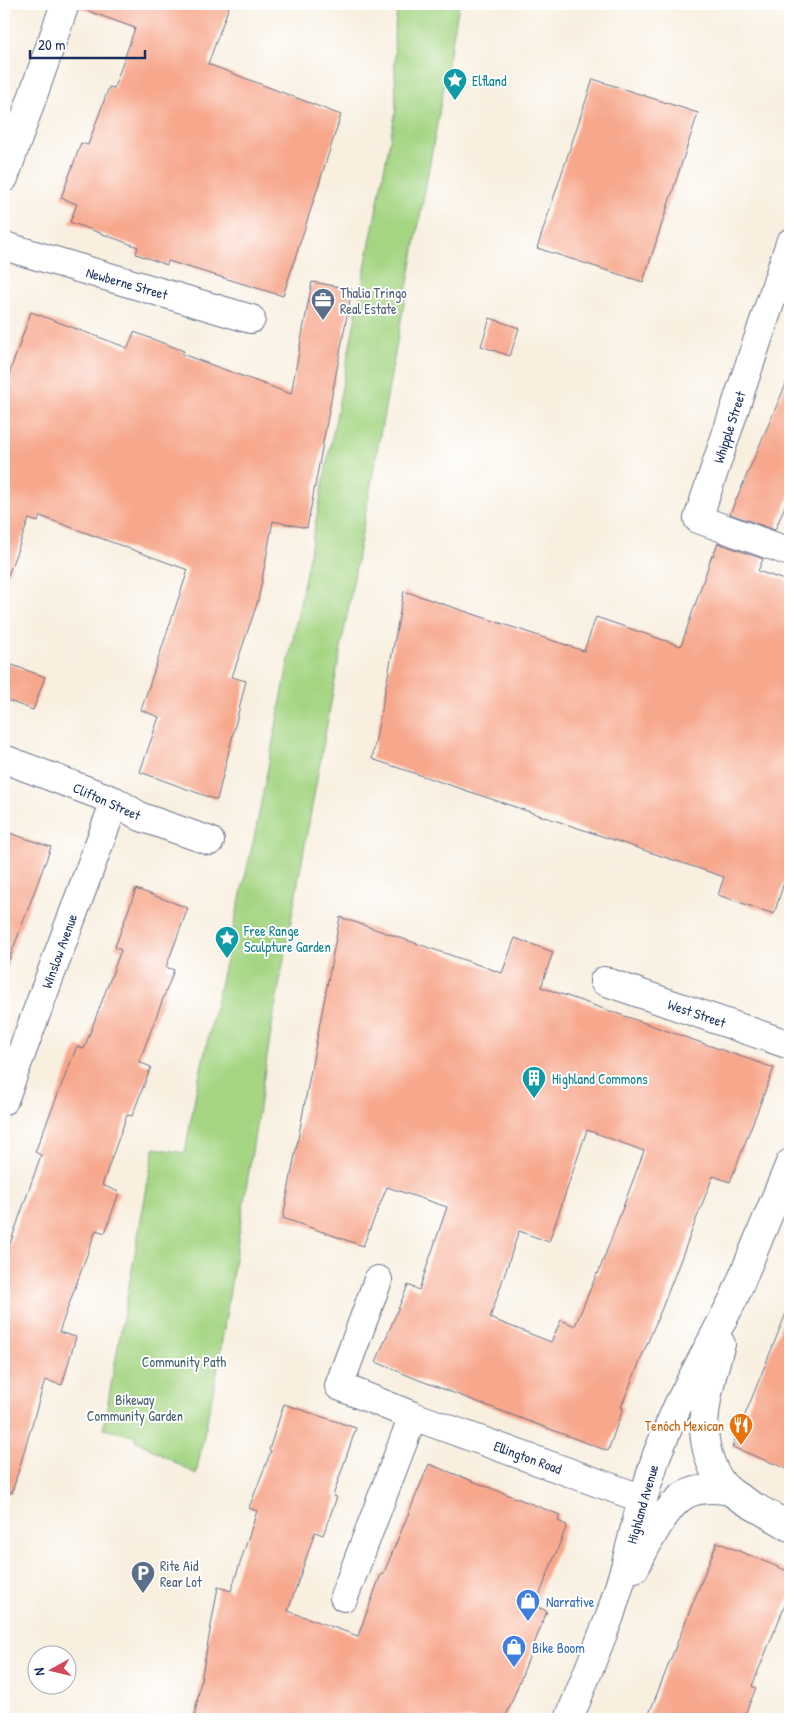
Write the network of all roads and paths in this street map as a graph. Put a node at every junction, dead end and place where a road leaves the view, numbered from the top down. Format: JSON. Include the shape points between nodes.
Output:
{"nodes":[{"id":1,"x":66,"y":4,"type":"edge"},
{"id":2,"x":4,"y":178,"type":"edge"},
{"id":3,"x":790,"y":243,"type":"edge"},
{"id":4,"x":4,"y":246,"type":"edge"},
{"id":5,"x":251,"y":319,"type":"dead end"},
{"id":6,"x":790,"y":552,"type":"edge"},
{"id":7,"x":4,"y":759,"type":"edge"},
{"id":8,"x":115,"y":801,"type":"junction"},
{"id":9,"x":210,"y":841,"type":"dead end"},
{"id":10,"x":604,"y":982,"type":"dead end"},
{"id":11,"x":790,"y":1044,"type":"edge"},
{"id":12,"x":4,"y":1100,"type":"edge"},
{"id":13,"x":790,"y":1163,"type":"edge"},
{"id":14,"x":378,"y":1280,"type":"dead end"},
{"id":15,"x":734,"y":1298,"type":"junction"},
{"id":16,"x":413,"y":1416,"type":"junction"},
{"id":17,"x":730,"y":1491,"type":"junction"},
{"id":18,"x":643,"y":1499,"type":"junction"},
{"id":19,"x":790,"y":1527,"type":"edge"},
{"id":20,"x":344,"y":1597,"type":"dead end"},
{"id":21,"x":601,"y":1642,"type":"junction"},
{"id":22,"x":569,"y":1719,"type":"edge"}],
"edges":[{"from":1,"to":2,"type":"street"},
{"from":3,"to":6,"type":"street","name":"Whipple Street","via":[[698,519]]},
{"from":4,"to":5,"type":"street","name":"Newberne Street"},
{"from":7,"to":8,"type":"street","name":"Clifton Street"},
{"from":8,"to":9,"type":"street","name":"Clifton Street","via":[[141,816]]},
{"from":8,"to":12,"type":"street","name":"Winslow Avenue"},
{"from":10,"to":11,"type":"street","name":"West Street"},
{"from":13,"to":15,"type":"street","name":"Highland Avenue"},
{"from":14,"to":16,"type":"street","name":"Ellington Road","via":[[339,1386]]},
{"from":15,"to":17,"type":"street","name":"Highland Avenue","via":[[706,1405],[704,1426],[711,1462]]},
{"from":15,"to":18,"type":"street","name":"Highland Avenue","via":[[678,1405],[657,1454]]},
{"from":16,"to":18,"type":"street","name":"Ellington Road"},
{"from":16,"to":20,"type":"street"},
{"from":17,"to":19,"type":"street"},
{"from":17,"to":21,"type":"street","via":[[697,1491],[678,1500],[661,1522],[627,1582]]},
{"from":18,"to":21,"type":"street","name":"Highland Avenue"},
{"from":21,"to":22,"type":"street","name":"Highland Avenue"}]}
